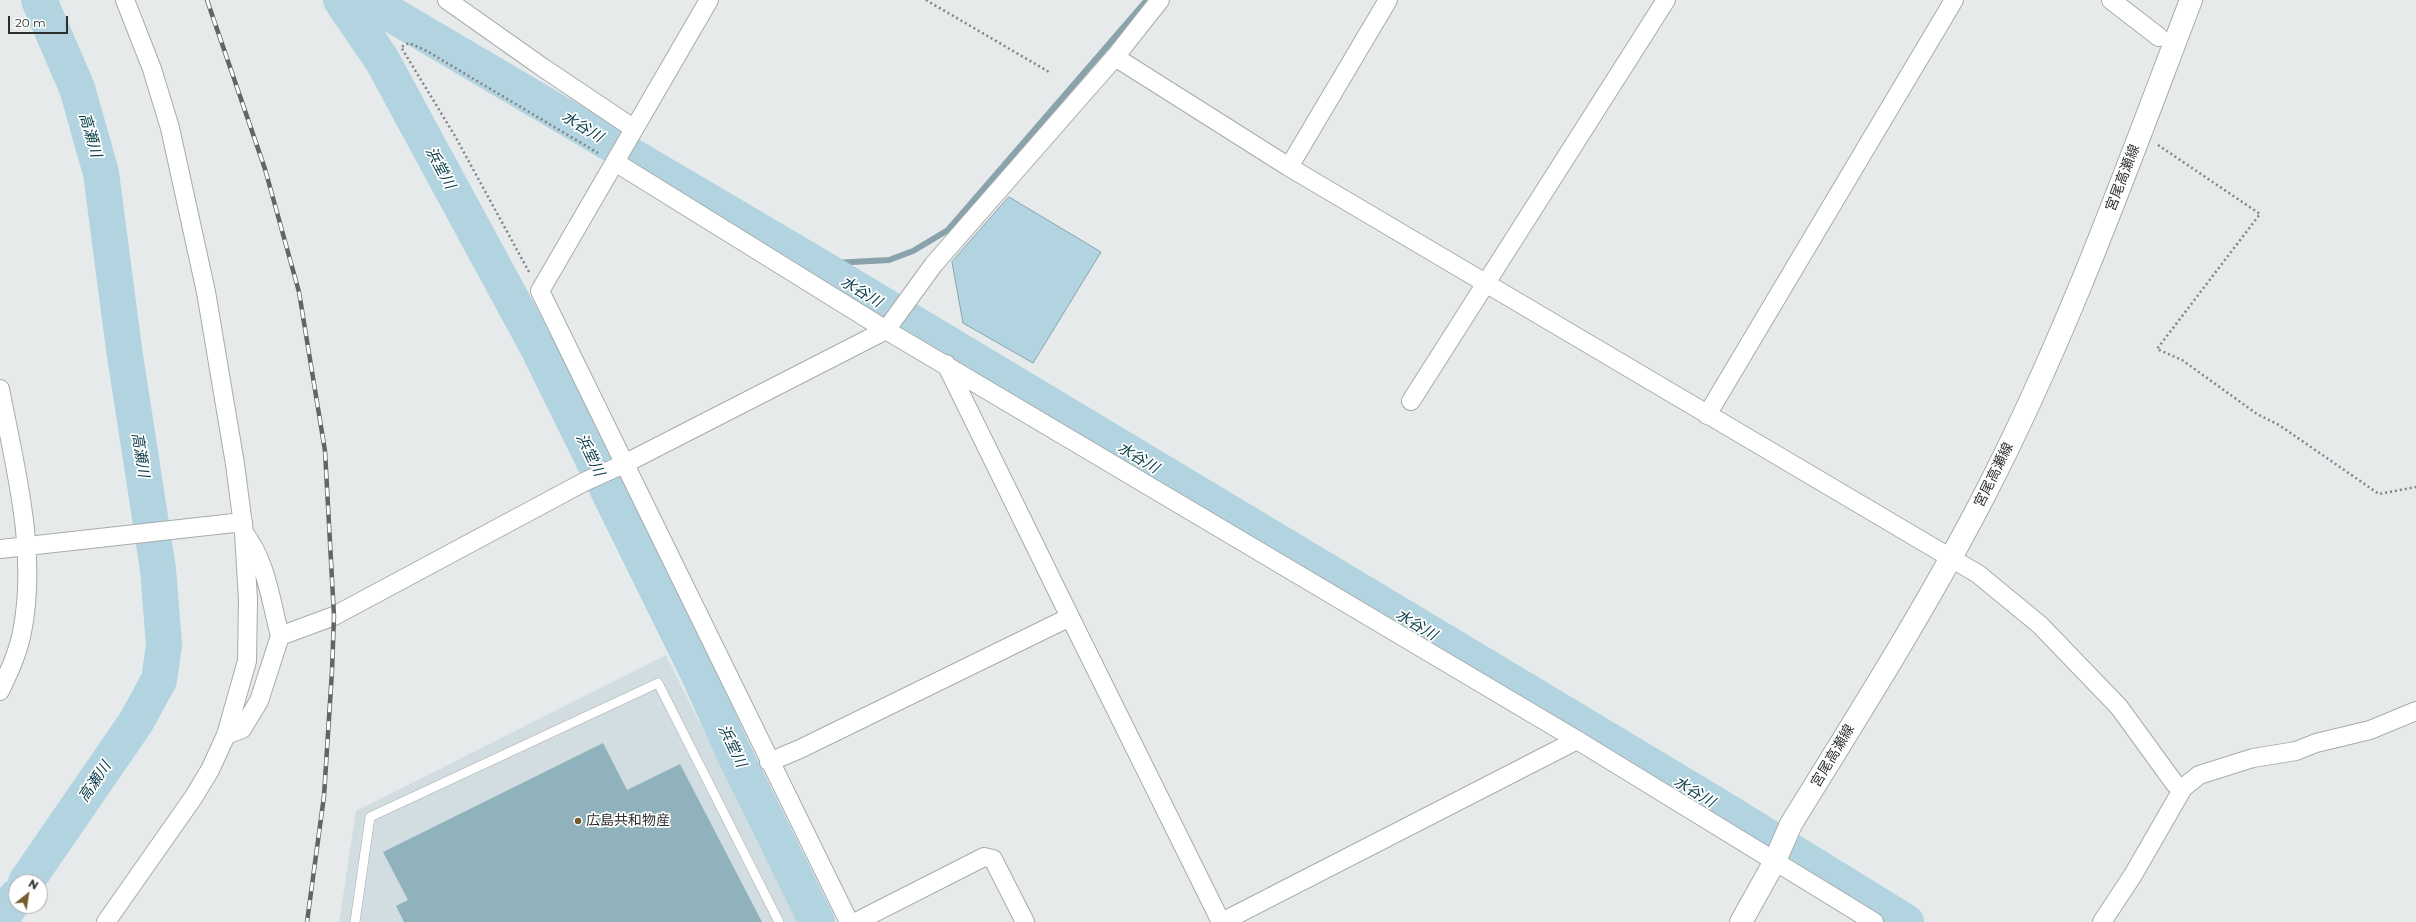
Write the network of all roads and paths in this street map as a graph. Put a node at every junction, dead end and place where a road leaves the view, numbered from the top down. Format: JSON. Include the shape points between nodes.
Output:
{"nodes":[{"id":1,"x":125,"y":0,"type":"edge"},
{"id":2,"x":447,"y":0,"type":"edge"},
{"id":3,"x":709,"y":0,"type":"edge"},
{"id":4,"x":926,"y":0,"type":"edge"},
{"id":5,"x":1160,"y":0,"type":"edge"},
{"id":6,"x":1388,"y":0,"type":"edge"},
{"id":7,"x":1666,"y":0,"type":"edge"},
{"id":8,"x":1954,"y":0,"type":"edge"},
{"id":9,"x":2111,"y":0,"type":"edge"},
{"id":10,"x":2191,"y":0,"type":"edge"},
{"id":11,"x":2159,"y":37,"type":"dead end"},
{"id":12,"x":1115,"y":57,"type":"junction"},
{"id":13,"x":1049,"y":72,"type":"dead end"},
{"id":14,"x":631,"y":132,"type":"junction"},
{"id":15,"x":2140,"y":133,"type":"junction"},
{"id":16,"x":616,"y":160,"type":"junction"},
{"id":17,"x":1289,"y":167,"type":"junction"},
{"id":18,"x":1484,"y":284,"type":"junction"},
{"id":19,"x":540,"y":291,"type":"junction"},
{"id":20,"x":889,"y":326,"type":"junction"},
{"id":21,"x":946,"y":364,"type":"junction"},
{"id":22,"x":0,"y":389,"type":"edge"},
{"id":23,"x":1410,"y":401,"type":"dead end"},
{"id":24,"x":1707,"y":415,"type":"junction"},
{"id":25,"x":620,"y":465,"type":"junction"},
{"id":26,"x":2416,"y":487,"type":"edge"},
{"id":27,"x":240,"y":526,"type":"junction"},
{"id":28,"x":26,"y":546,"type":"junction"},
{"id":29,"x":0,"y":549,"type":"edge"},
{"id":30,"x":1951,"y":558,"type":"junction"},
{"id":31,"x":1070,"y":617,"type":"junction"},
{"id":32,"x":280,"y":636,"type":"junction"},
{"id":33,"x":0,"y":691,"type":"edge"},
{"id":34,"x":2416,"y":711,"type":"edge"},
{"id":35,"x":226,"y":735,"type":"junction"},
{"id":36,"x":1578,"y":740,"type":"junction"},
{"id":37,"x":769,"y":762,"type":"junction"},
{"id":38,"x":2183,"y":788,"type":"junction"},
{"id":39,"x":1775,"y":862,"type":"junction"},
{"id":40,"x":106,"y":922,"type":"edge"},
{"id":41,"x":355,"y":922,"type":"edge"},
{"id":42,"x":779,"y":922,"type":"edge"},
{"id":43,"x":848,"y":922,"type":"edge"},
{"id":44,"x":856,"y":922,"type":"edge"},
{"id":45,"x":1025,"y":922,"type":"edge"},
{"id":46,"x":1221,"y":922,"type":"edge"},
{"id":47,"x":1741,"y":922,"type":"edge"},
{"id":48,"x":1874,"y":922,"type":"edge"},
{"id":49,"x":2102,"y":922,"type":"edge"}],
"edges":[{"from":1,"to":27,"type":"street","via":[[152,69],[170,128],[193,229],[235,464]]},
{"from":2,"to":14,"type":"street"},
{"from":3,"to":14,"type":"street"},
{"from":4,"to":13,"type":"path"},
{"from":5,"to":12,"type":"street"},
{"from":6,"to":17,"type":"street"},
{"from":7,"to":18,"type":"street"},
{"from":8,"to":24,"type":"street"},
{"from":9,"to":11,"type":"street"},
{"from":10,"to":15,"type":"main road","name":"宮尾高瀬線"},
{"from":12,"to":17,"type":"street"},
{"from":12,"to":20,"type":"street","via":[[934,264]]},
{"from":14,"to":16,"type":"street"},
{"from":15,"to":26,"type":"path","via":[[2260,214],[2157,349],[2182,360],[2257,414],[2279,425],[2379,494]]},
{"from":15,"to":30,"type":"main road","name":"宮尾高瀬線","via":[[2058,342],[1984,497]]},
{"from":16,"to":19,"type":"street"},
{"from":16,"to":19,"type":"path","via":[[426,50],[409,44],[401,47],[455,136]]},
{"from":16,"to":20,"type":"street"},
{"from":17,"to":18,"type":"street"},
{"from":18,"to":23,"type":"street"},
{"from":18,"to":24,"type":"street"},
{"from":19,"to":25,"type":"street"},
{"from":20,"to":21,"type":"street"},
{"from":20,"to":25,"type":"street"},
{"from":21,"to":31,"type":"street"},
{"from":21,"to":36,"type":"street"},
{"from":22,"to":28,"type":"street","via":[[19,488]]},
{"from":24,"to":30,"type":"street"},
{"from":25,"to":32,"type":"street","via":[[334,616]]},
{"from":25,"to":37,"type":"street"},
{"from":27,"to":28,"type":"street"},
{"from":27,"to":32,"type":"street","via":[[254,545]]},
{"from":27,"to":35,"type":"street","via":[[248,600],[247,660]]},
{"from":28,"to":29,"type":"street"},
{"from":28,"to":33,"type":"street","via":[[27,589],[22,632],[14,662]]},
{"from":30,"to":38,"type":"street","via":[[1978,574],[2040,625],[2119,707],[2175,784]]},
{"from":30,"to":39,"type":"main road","name":"宮尾高瀬線","via":[[1791,824]]},
{"from":31,"to":37,"type":"street","via":[[807,746]]},
{"from":31,"to":46,"type":"street"},
{"from":32,"to":35,"type":"street","via":[[260,701],[242,729]]},
{"from":34,"to":38,"type":"street","via":[[2370,730],[2316,743],[2296,751],[2253,758],[2199,775]]},
{"from":35,"to":40,"type":"street","via":[[210,770],[193,798]]},
{"from":36,"to":39,"type":"street"},
{"from":36,"to":46,"type":"street"},
{"from":37,"to":43,"type":"street"},
{"from":38,"to":49,"type":"street","via":[[2133,875]]},
{"from":39,"to":47,"type":"main road","name":"宮尾高瀬線"},
{"from":39,"to":48,"type":"street"},
{"from":41,"to":42,"type":"lane","via":[[370,817],[658,683]]},
{"from":44,"to":45,"type":"street","via":[[984,857],[993,859]]}]}
